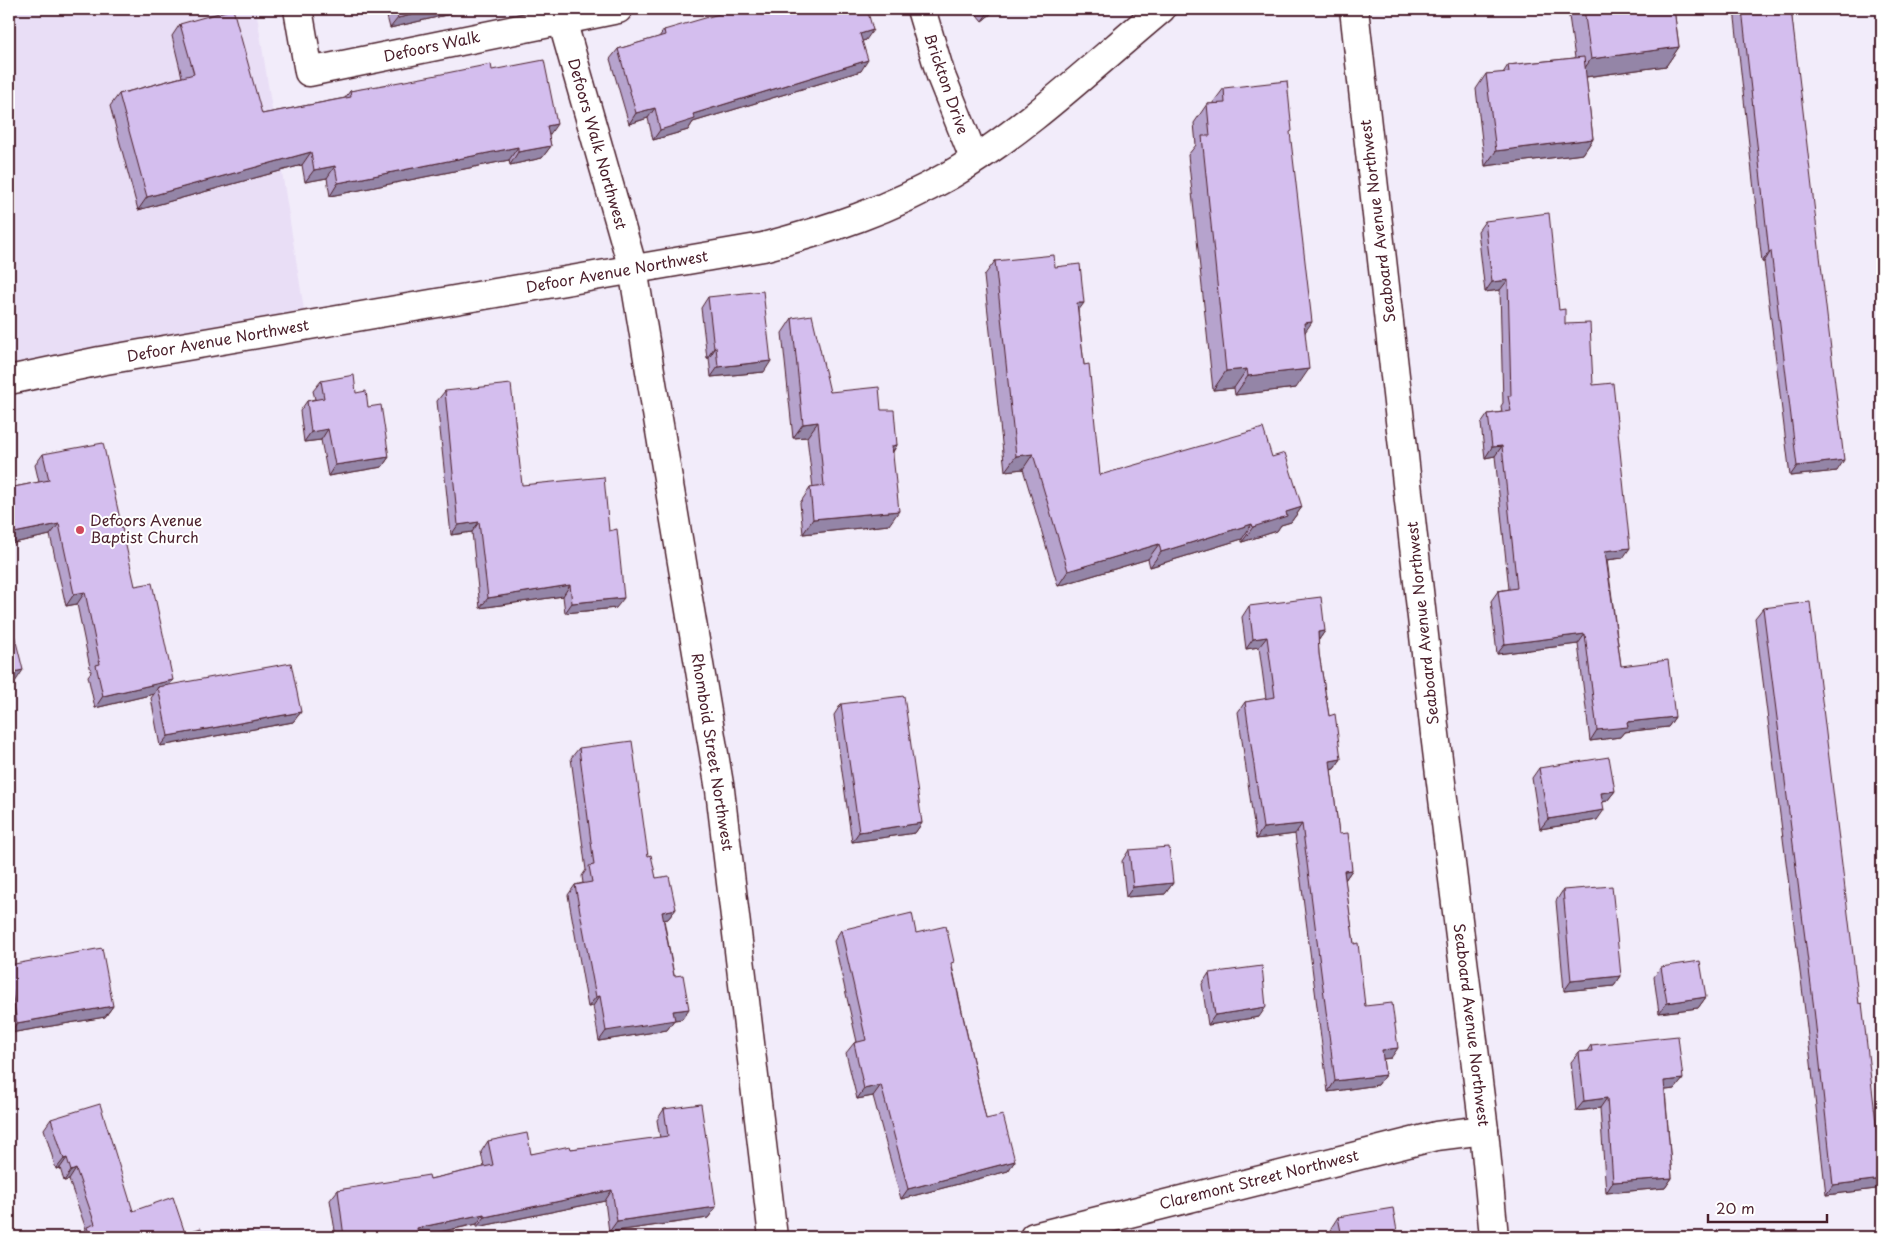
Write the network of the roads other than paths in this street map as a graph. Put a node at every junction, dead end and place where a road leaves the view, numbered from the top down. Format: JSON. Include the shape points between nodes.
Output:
{"nodes":[{"id":1,"x":298,"y":9,"type":"edge"},
{"id":2,"x":618,"y":9,"type":"edge"},
{"id":3,"x":921,"y":9,"type":"edge"},
{"id":4,"x":1161,"y":9,"type":"edge"},
{"id":5,"x":1354,"y":9,"type":"edge"},
{"id":6,"x":562,"y":20,"type":"junction"},
{"id":7,"x":974,"y":158,"type":"junction"},
{"id":8,"x":633,"y":269,"type":"junction"},
{"id":9,"x":9,"y":380,"type":"edge"},
{"id":10,"x":1484,"y":1130,"type":"junction"},
{"id":11,"x":773,"y":1237,"type":"edge"},
{"id":12,"x":1034,"y":1237,"type":"edge"},
{"id":13,"x":1494,"y":1237,"type":"edge"}],
"edges":[{"from":1,"to":6,"type":"street","name":"Defoors Walk","via":[[309,72]]},
{"from":2,"to":6,"type":"street","name":"Defoors Walk"},
{"from":3,"to":7,"type":"street","name":"Brickton Drive","via":[[941,76]]},
{"from":4,"to":7,"type":"street","name":"Defoor Avenue Northwest","via":[[1024,123]]},
{"from":5,"to":10,"type":"street","name":"Seaboard Avenue Northwest","via":[[1435,734]]},
{"from":6,"to":8,"type":"street","name":"Defoors Walk Northwest"},
{"from":7,"to":8,"type":"street","name":"Defoor Avenue Northwest","via":[[888,206],[822,232]]},
{"from":8,"to":9,"type":"street","name":"Defoor Avenue Northwest"},
{"from":8,"to":11,"type":"street","name":"Rhomboid Street Northwest","via":[[720,790]]},
{"from":10,"to":12,"type":"street","name":"Claremont Street Northwest","via":[[1436,1136]]},
{"from":10,"to":13,"type":"street","name":"Seaboard Avenue Northwest"}]}
